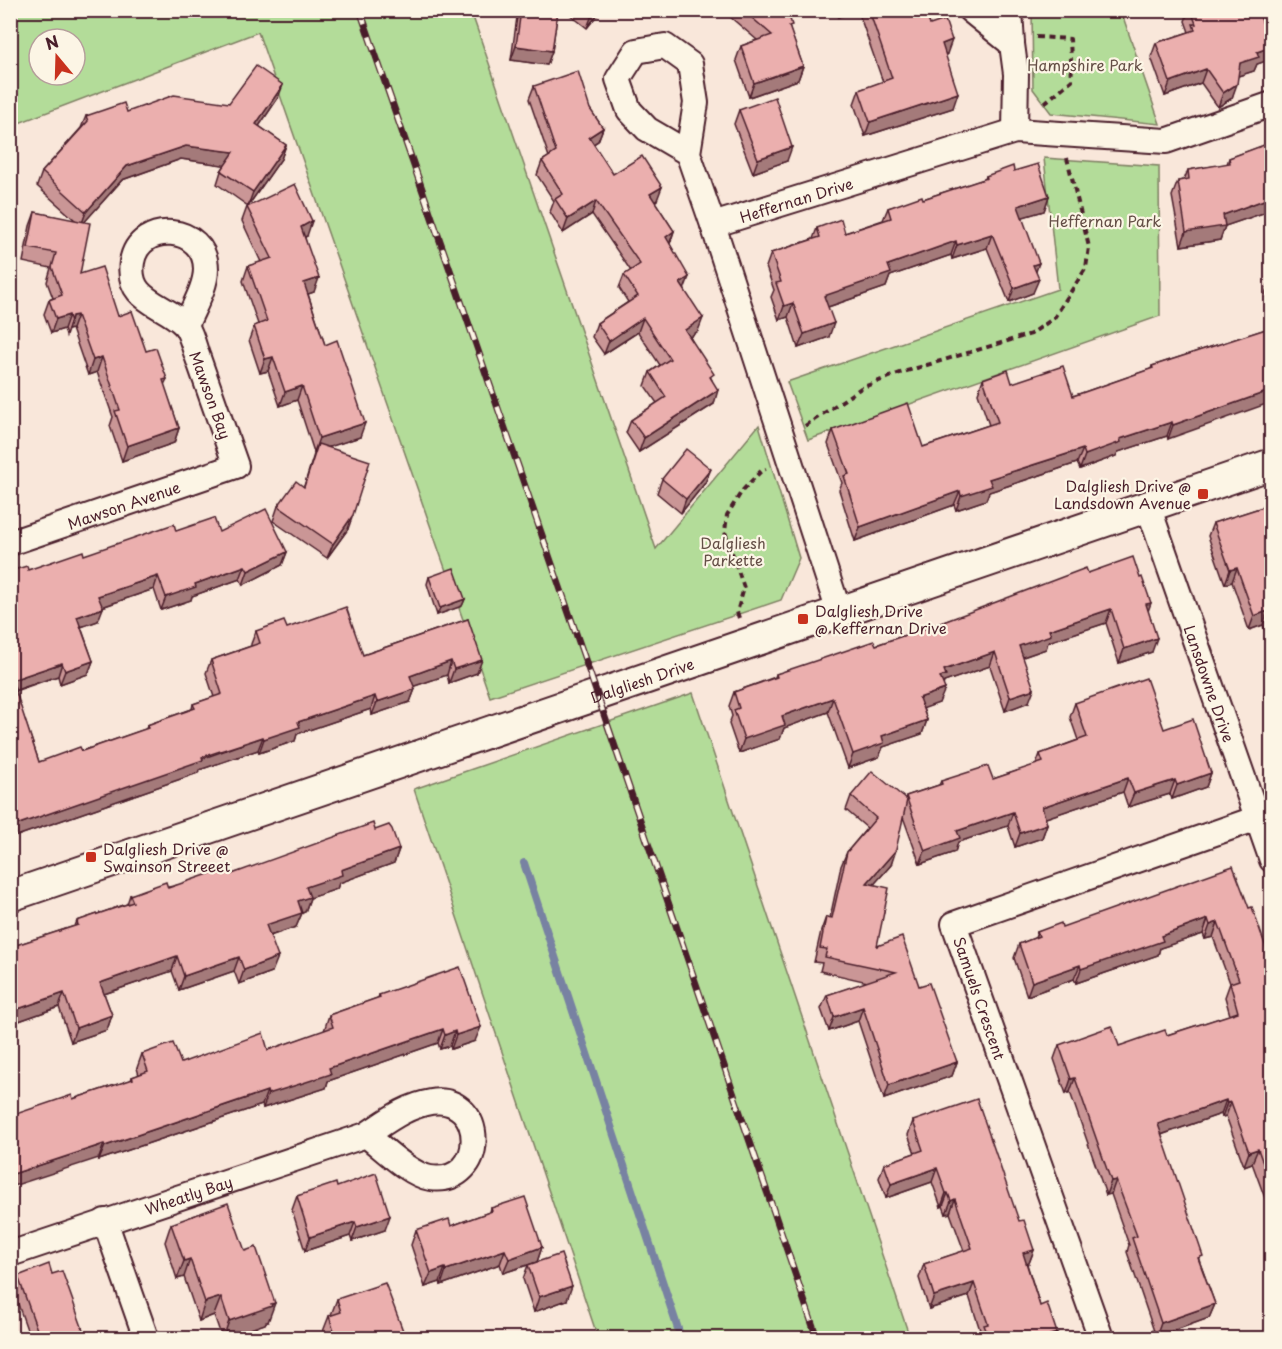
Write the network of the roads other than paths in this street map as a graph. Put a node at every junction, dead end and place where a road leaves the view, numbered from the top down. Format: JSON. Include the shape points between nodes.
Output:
{"nodes":[{"id":1,"x":970,"y":10,"type":"edge"},
{"id":2,"x":1010,"y":10,"type":"edge"},
{"id":3,"x":1011,"y":40,"type":"junction"},
{"id":4,"x":1272,"y":105,"type":"edge"},
{"id":5,"x":1015,"y":131,"type":"junction"},
{"id":6,"x":688,"y":153,"type":"dead end"},
{"id":7,"x":713,"y":225,"type":"junction"},
{"id":8,"x":186,"y":325,"type":"dead end"},
{"id":9,"x":1272,"y":464,"type":"edge"},
{"id":10,"x":236,"y":466,"type":"joint"},
{"id":11,"x":1148,"y":506,"type":"junction"},
{"id":12,"x":10,"y":543,"type":"edge"},
{"id":13,"x":839,"y":612,"type":"junction"},
{"id":14,"x":1264,"y":816,"type":"edge"},
{"id":15,"x":1272,"y":860,"type":"edge"},
{"id":16,"x":10,"y":896,"type":"edge"},
{"id":17,"x":366,"y":1135,"type":"dead end"},
{"id":18,"x":105,"y":1221,"type":"junction"},
{"id":19,"x":10,"y":1254,"type":"edge"},
{"id":20,"x":146,"y":1338,"type":"edge"},
{"id":21,"x":1101,"y":1338,"type":"edge"}],
"edges":[{"from":1,"to":3,"type":"street"},
{"from":2,"to":3,"type":"street"},
{"from":3,"to":5,"type":"street","via":[[1016,74]]},
{"from":4,"to":5,"type":"street","name":"Heffernan Drive","via":[[1166,141]]},
{"from":5,"to":7,"type":"street","name":"Heffernan Drive"},
{"from":6,"to":7,"type":"street"},
{"from":7,"to":13,"type":"street"},
{"from":8,"to":10,"type":"street","name":"Mawson Bay"},
{"from":9,"to":11,"type":"street","name":"Dalgliesh Drive"},
{"from":10,"to":12,"type":"street","name":"Mawson Avenue"},
{"from":11,"to":13,"type":"street","name":"Dalgliesh Drive"},
{"from":11,"to":14,"type":"street","name":"Lansdowne Drive"},
{"from":13,"to":16,"type":"street","name":"Dalgliesh Drive"},
{"from":14,"to":15,"type":"street","name":"Lansdowne Drive"},
{"from":14,"to":21,"type":"street","name":"Samuels Crescent","via":[[954,924]]},
{"from":17,"to":18,"type":"street","name":"Wheatly Bay"},
{"from":18,"to":19,"type":"street","name":"Wheatly Bay"},
{"from":18,"to":20,"type":"street"}]}
